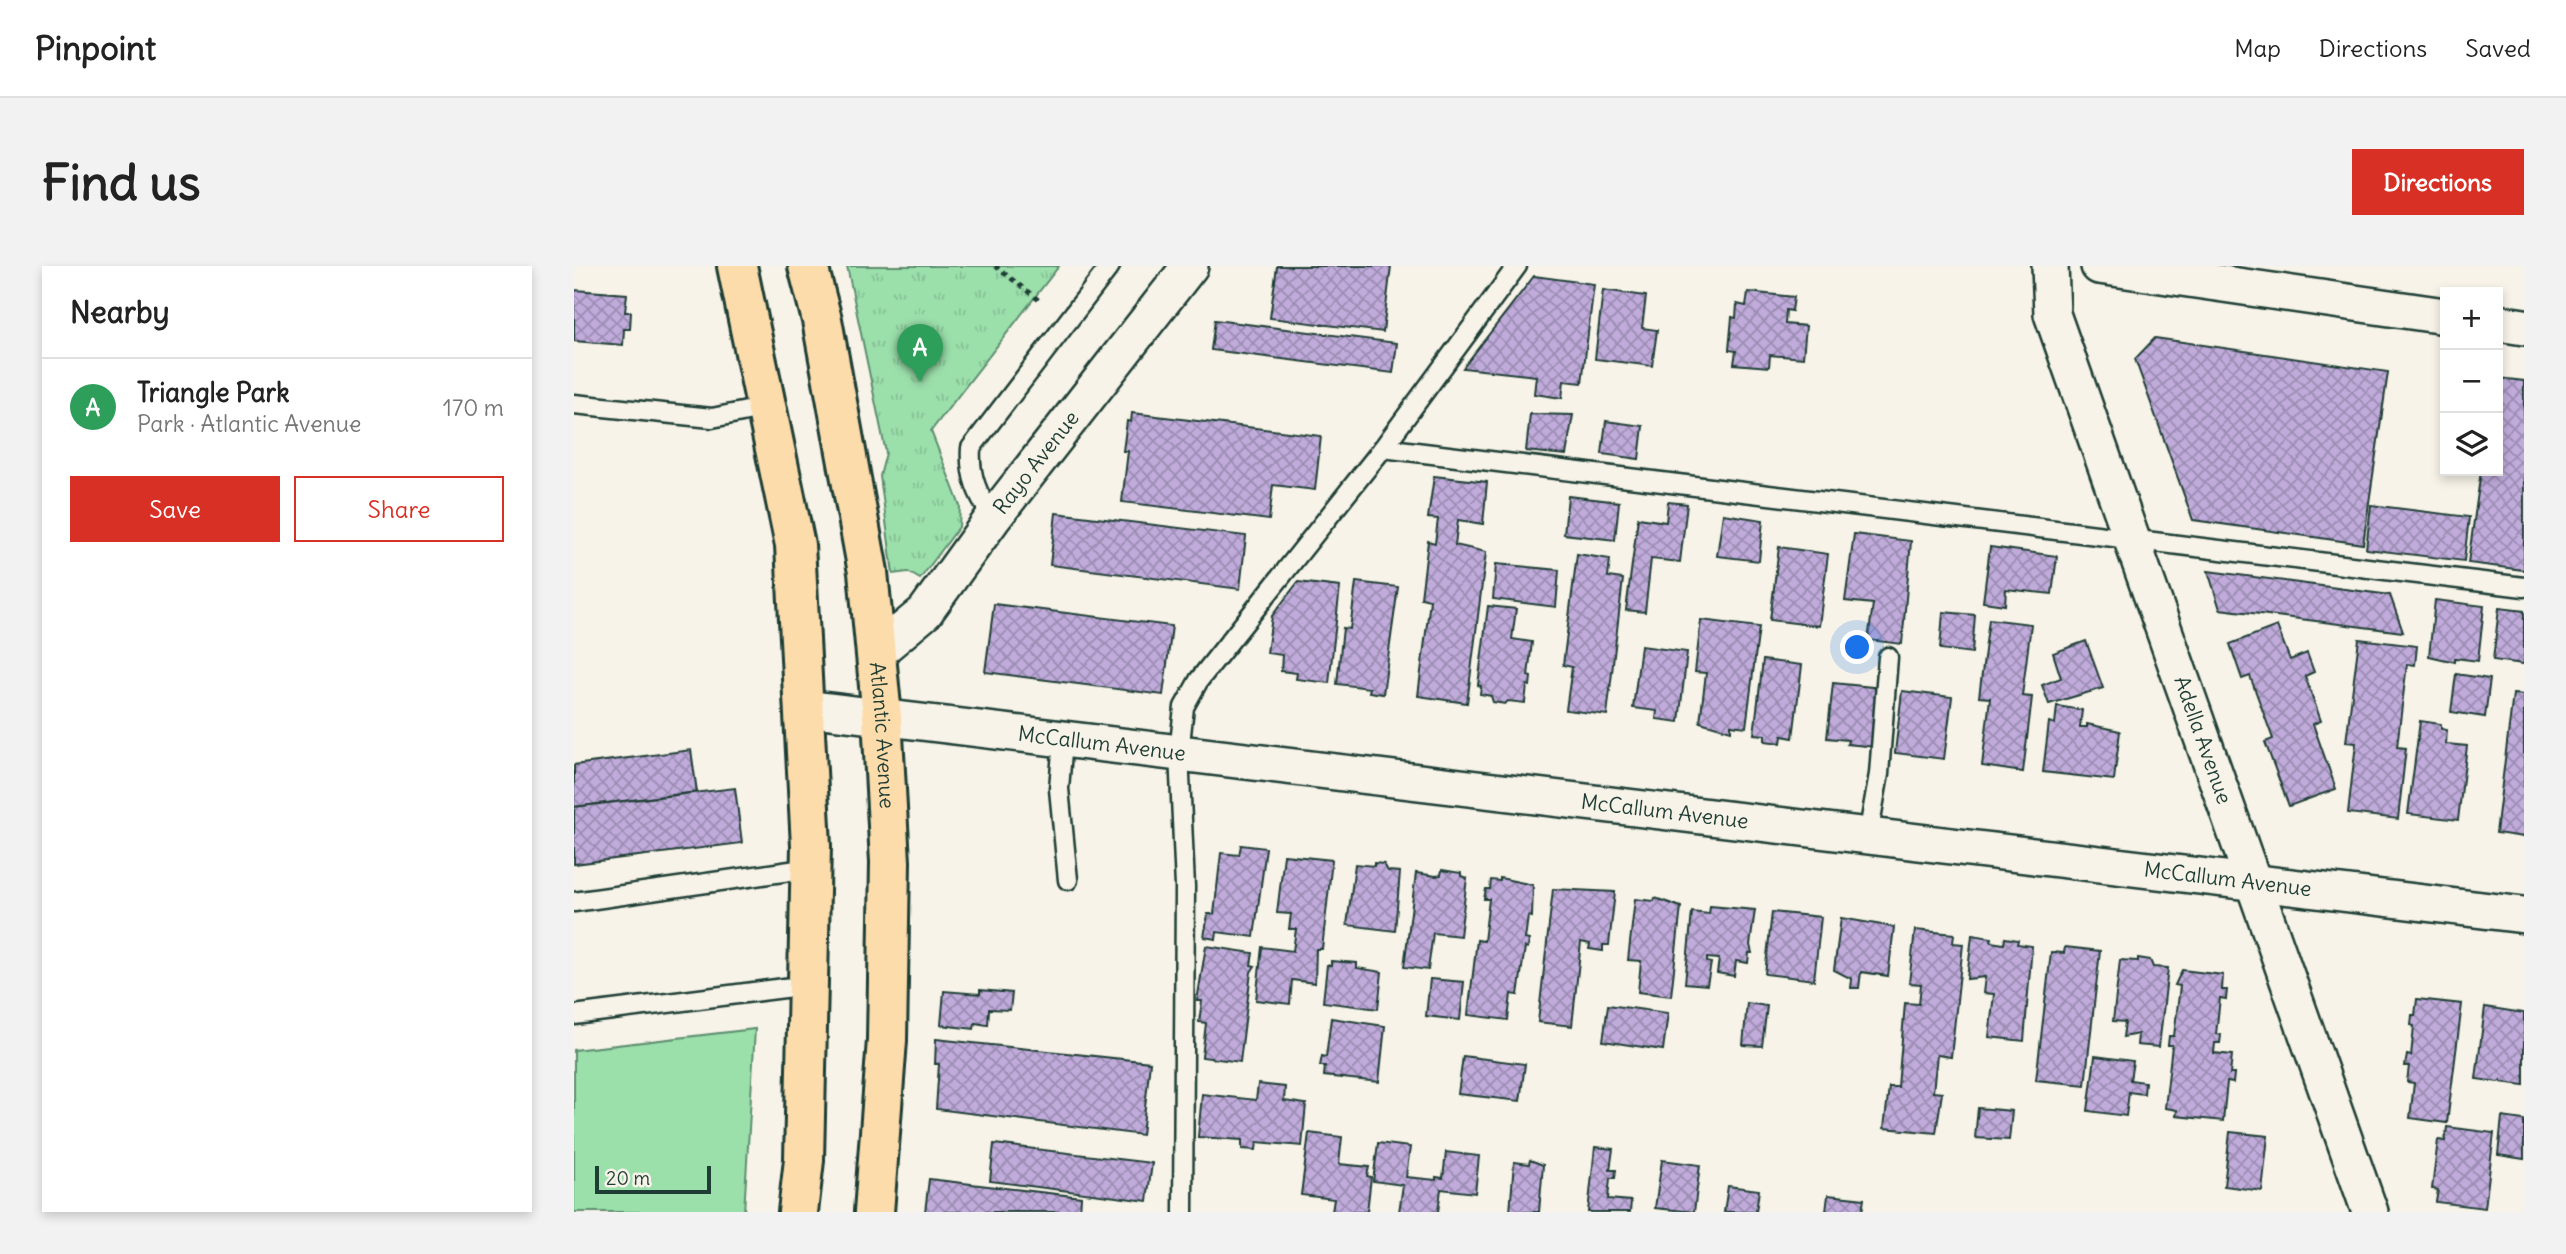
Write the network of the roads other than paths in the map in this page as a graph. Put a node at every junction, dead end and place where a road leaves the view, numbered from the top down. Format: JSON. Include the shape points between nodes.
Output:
{"nodes":[{"id":1,"x":737,"y":266,"type":"edge"},
{"id":2,"x":808,"y":266,"type":"edge"},
{"id":3,"x":1110,"y":266,"type":"edge"},
{"id":4,"x":1187,"y":266,"type":"edge"},
{"id":5,"x":1517,"y":266,"type":"edge"},
{"id":6,"x":2050,"y":266,"type":"edge"},
{"id":7,"x":2099,"y":266,"type":"edge"},
{"id":8,"x":2440,"y":315,"type":"edge"},
{"id":9,"x":2503,"y":324,"type":"edge"},
{"id":10,"x":2524,"y":327,"type":"edge"},
{"id":11,"x":574,"y":404,"type":"edge"},
{"id":12,"x":767,"y":407,"type":"junction"},
{"id":13,"x":1383,"y":448,"type":"junction"},
{"id":14,"x":993,"y":518,"type":"junction"},
{"id":15,"x":2133,"y":540,"type":"junction"},
{"id":16,"x":2524,"y":587,"type":"edge"},
{"id":17,"x":876,"y":653,"type":"junction"},
{"id":18,"x":1888,"y":656,"type":"dead end"},
{"id":19,"x":805,"y":708,"type":"junction"},
{"id":20,"x":882,"y":717,"type":"junction"},
{"id":21,"x":1063,"y":739,"type":"junction"},
{"id":22,"x":1179,"y":753,"type":"junction"},
{"id":23,"x":1868,"y":836,"type":"junction"},
{"id":24,"x":811,"y":868,"type":"junction"},
{"id":25,"x":1068,"y":880,"type":"dead end"},
{"id":26,"x":2254,"y":882,"type":"junction"},
{"id":27,"x":574,"y":902,"type":"edge"},
{"id":28,"x":2524,"y":915,"type":"edge"},
{"id":29,"x":808,"y":985,"type":"junction"},
{"id":30,"x":574,"y":1015,"type":"edge"},
{"id":31,"x":798,"y":1212,"type":"edge"},
{"id":32,"x":874,"y":1212,"type":"edge"},
{"id":33,"x":1183,"y":1212,"type":"edge"},
{"id":34,"x":2370,"y":1212,"type":"edge"}],
"edges":[{"from":1,"to":12,"type":"main road"},
{"from":2,"to":17,"type":"main road","name":"Atlantic Avenue","via":[[868,572]]},
{"from":3,"to":14,"type":"lane","via":[[971,448],[970,468],[977,493]]},
{"from":4,"to":14,"type":"street","name":"Rayo Avenue"},
{"from":5,"to":13,"type":"lane"},
{"from":6,"to":15,"type":"street","name":"Adella Avenue","via":[[2052,314]]},
{"from":7,"to":8,"type":"street"},
{"from":9,"to":10,"type":"street"},
{"from":11,"to":12,"type":"lane","via":[[712,418]]},
{"from":12,"to":19,"type":"main road","via":[[795,545]]},
{"from":13,"to":15,"type":"lane"},
{"from":13,"to":22,"type":"lane","via":[[1188,694]]},
{"from":14,"to":17,"type":"street","name":"Rayo Avenue","via":[[925,612]]},
{"from":15,"to":16,"type":"lane"},
{"from":15,"to":26,"type":"street","name":"Adella Avenue"},
{"from":17,"to":20,"type":"main road","name":"Atlantic Avenue"},
{"from":18,"to":23,"type":"lane","via":[[1880,774]]},
{"from":19,"to":20,"type":"street","name":"McCallum Avenue"},
{"from":19,"to":24,"type":"main road"},
{"from":20,"to":21,"type":"street","name":"McCallum Avenue"},
{"from":20,"to":32,"type":"main road","name":"Atlantic Avenue","via":[[890,862],[887,1040]]},
{"from":21,"to":22,"type":"street","name":"McCallum Avenue"},
{"from":21,"to":25,"type":"lane","via":[[1059,789]]},
{"from":22,"to":23,"type":"street","name":"McCallum Avenue"},
{"from":22,"to":33,"type":"lane","via":[[1185,887]]},
{"from":23,"to":26,"type":"street","name":"McCallum Avenue"},
{"from":24,"to":27,"type":"lane"},
{"from":24,"to":29,"type":"main road"},
{"from":26,"to":28,"type":"street","name":"McCallum Avenue"},
{"from":26,"to":34,"type":"street","name":"Adella Avenue"},
{"from":29,"to":30,"type":"lane"},
{"from":29,"to":31,"type":"main road","via":[[804,1160]]}]}
